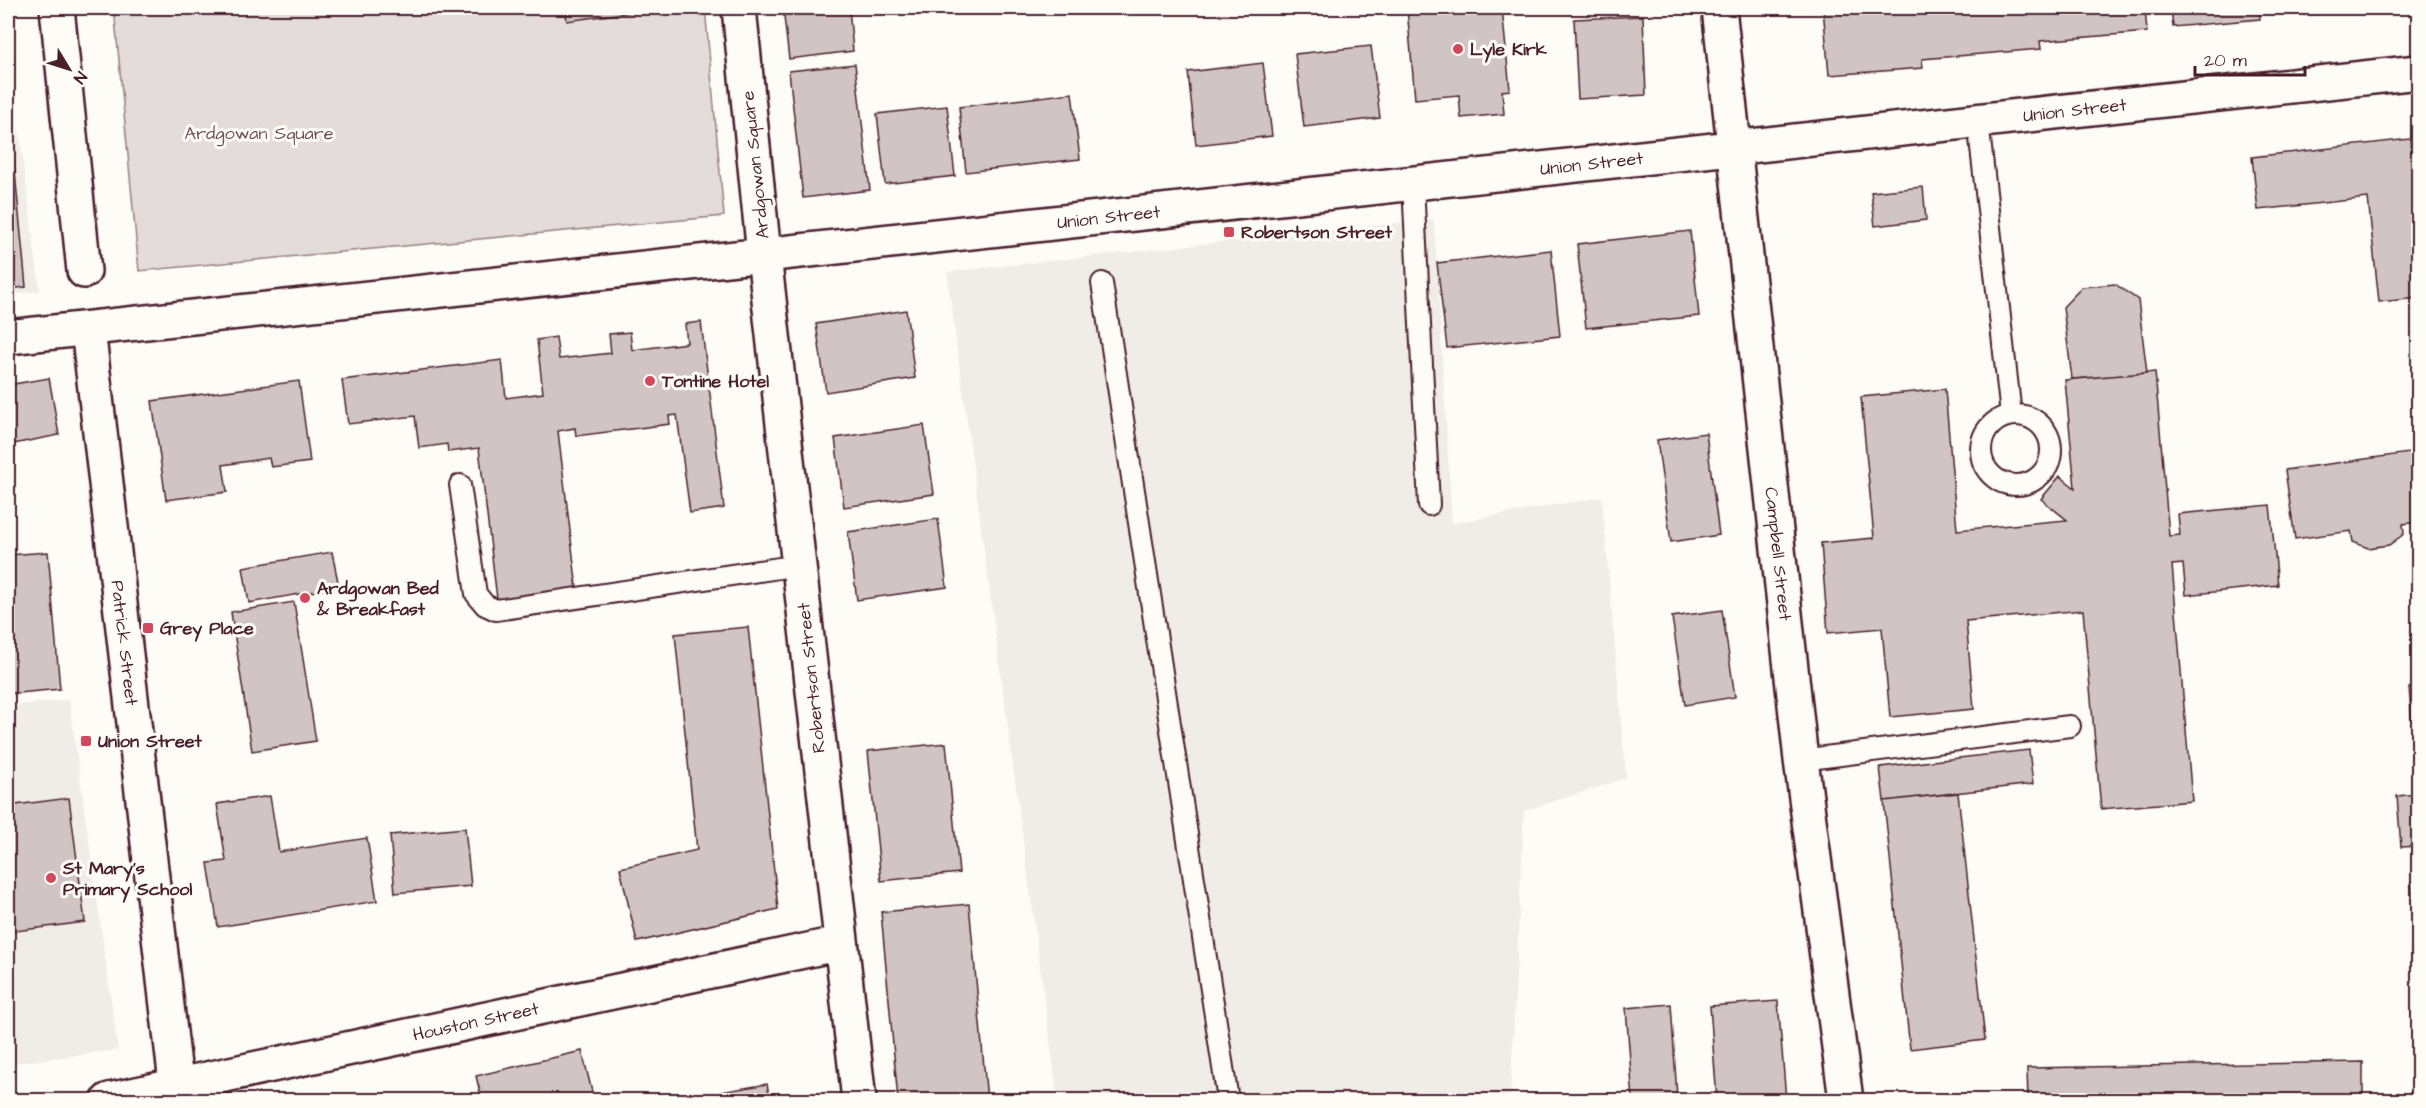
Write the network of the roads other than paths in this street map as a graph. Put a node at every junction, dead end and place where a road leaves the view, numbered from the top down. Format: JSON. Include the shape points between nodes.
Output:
{"nodes":[{"id":1,"x":57,"y":8,"type":"edge"},
{"id":2,"x":739,"y":8,"type":"edge"},
{"id":3,"x":1719,"y":8,"type":"edge"},
{"id":4,"x":2418,"y":72,"type":"edge"},
{"id":5,"x":1978,"y":122,"type":"junction"},
{"id":6,"x":1734,"y":149,"type":"junction"},
{"id":7,"x":1413,"y":184,"type":"junction"},
{"id":8,"x":764,"y":255,"type":"junction"},
{"id":9,"x":84,"y":271,"type":"dead end"},
{"id":10,"x":1102,"y":283,"type":"dead end"},
{"id":11,"x":88,"y":329,"type":"junction"},
{"id":12,"x":8,"y":337,"type":"edge"},
{"id":13,"x":2011,"y":416,"type":"dead end"},
{"id":14,"x":460,"y":485,"type":"dead end"},
{"id":15,"x":1429,"y":505,"type":"dead end"},
{"id":16,"x":799,"y":565,"type":"junction"},
{"id":17,"x":2070,"y":726,"type":"dead end"},
{"id":18,"x":1801,"y":760,"type":"junction"},
{"id":19,"x":841,"y":943,"type":"junction"},
{"id":20,"x":177,"y":1093,"type":"edge"},
{"id":21,"x":109,"y":1101,"type":"edge"},
{"id":22,"x":859,"y":1101,"type":"edge"},
{"id":23,"x":1228,"y":1101,"type":"edge"},
{"id":24,"x":1846,"y":1101,"type":"edge"}],
"edges":[{"from":1,"to":9,"type":"street"},
{"from":2,"to":8,"type":"street","name":"Ardgowan Square"},
{"from":3,"to":6,"type":"street","name":"Campbell Street"},
{"from":4,"to":5,"type":"street","name":"Union Street"},
{"from":5,"to":6,"type":"street","name":"Union Street"},
{"from":5,"to":13,"type":"lane"},
{"from":6,"to":7,"type":"street","name":"Union Street"},
{"from":6,"to":18,"type":"street","name":"Campbell Street"},
{"from":7,"to":8,"type":"street","name":"Union Street"},
{"from":7,"to":15,"type":"lane"},
{"from":8,"to":11,"type":"street","name":"Ardgowan Square"},
{"from":8,"to":16,"type":"street","name":"Robertson Street"},
{"from":10,"to":23,"type":"lane"},
{"from":11,"to":12,"type":"street"},
{"from":11,"to":20,"type":"street","name":"Patrick Street"},
{"from":14,"to":16,"type":"lane","via":[[476,594],[496,610]]},
{"from":16,"to":19,"type":"street","name":"Robertson Street"},
{"from":17,"to":18,"type":"lane"},
{"from":18,"to":24,"type":"street","name":"Campbell Street"},
{"from":19,"to":20,"type":"street","name":"Houston Street"},
{"from":19,"to":22,"type":"street","name":"Robertson Street"},
{"from":20,"to":21,"type":"street","name":"Houston Street"}]}
